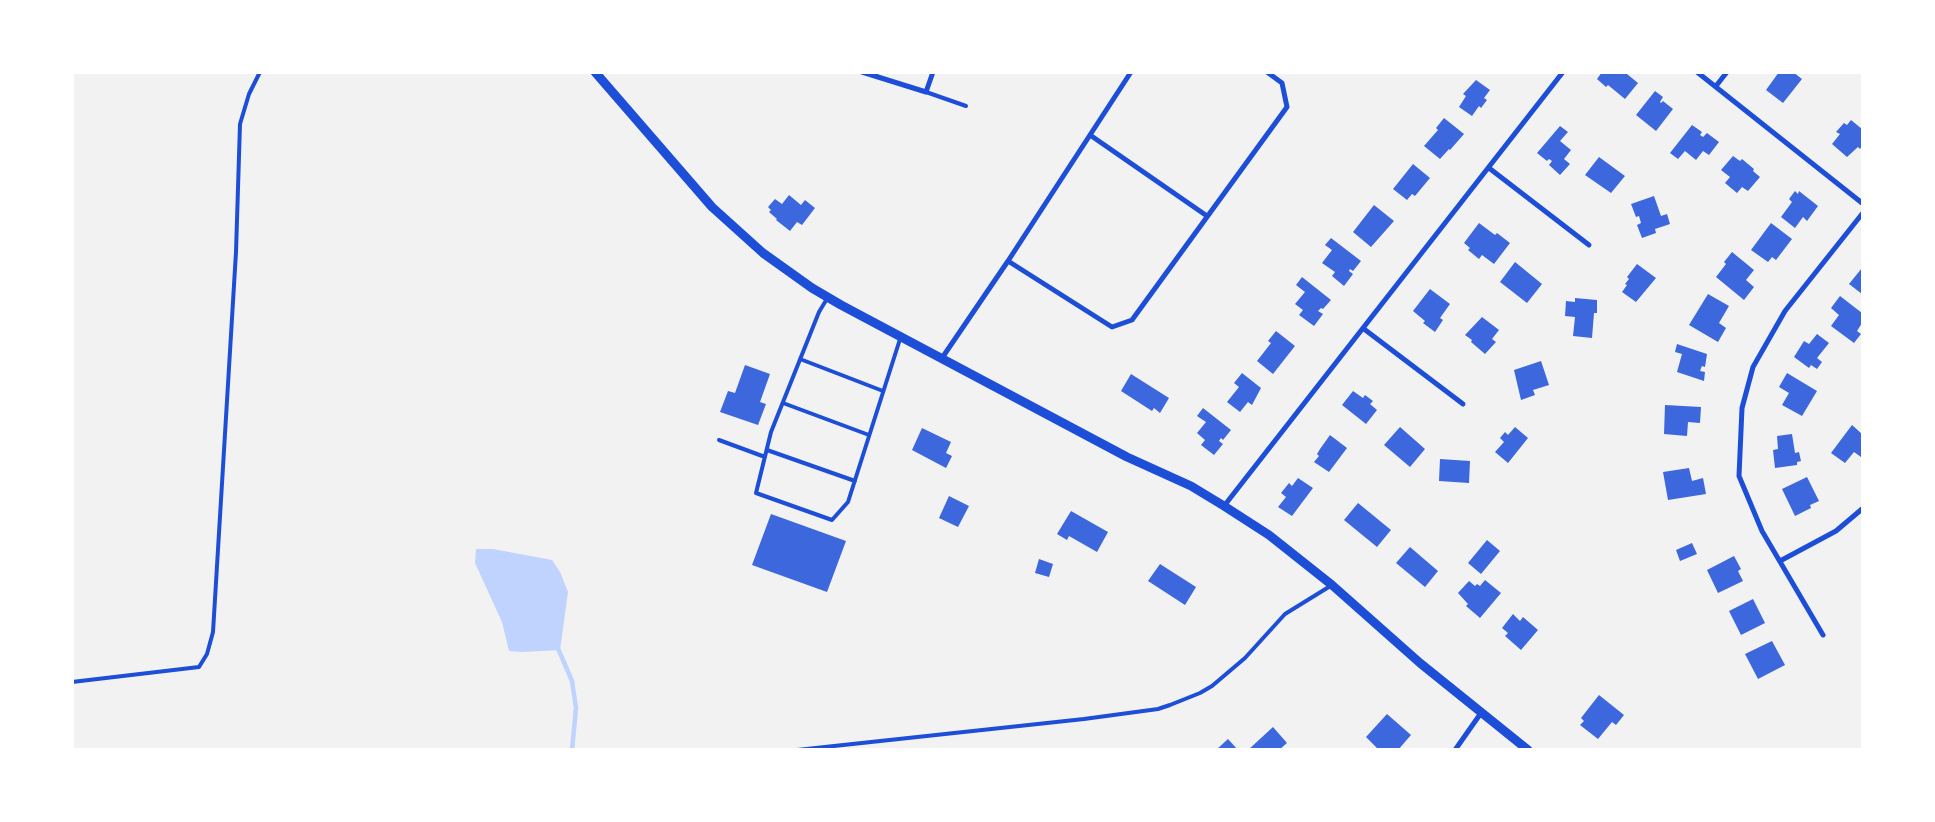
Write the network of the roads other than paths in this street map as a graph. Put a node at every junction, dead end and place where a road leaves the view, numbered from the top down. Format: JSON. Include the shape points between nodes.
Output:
{"nodes":[{"id":1,"x":260,"y":72,"type":"edge"},
{"id":2,"x":595,"y":72,"type":"edge"},
{"id":3,"x":862,"y":72,"type":"edge"},
{"id":4,"x":933,"y":72,"type":"edge"},
{"id":5,"x":1131,"y":72,"type":"edge"},
{"id":6,"x":1267,"y":72,"type":"edge"},
{"id":7,"x":1563,"y":72,"type":"edge"},
{"id":8,"x":1697,"y":72,"type":"edge"},
{"id":9,"x":1727,"y":72,"type":"edge"},
{"id":10,"x":1716,"y":86,"type":"junction"},
{"id":11,"x":926,"y":92,"type":"junction"},
{"id":12,"x":966,"y":106,"type":"dead end"},
{"id":13,"x":1090,"y":135,"type":"junction"},
{"id":14,"x":1489,"y":168,"type":"junction"},
{"id":15,"x":1862,"y":203,"type":"edge"},
{"id":16,"x":1862,"y":214,"type":"edge"},
{"id":17,"x":1207,"y":216,"type":"junction"},
{"id":18,"x":1589,"y":244,"type":"dead end"},
{"id":19,"x":1008,"y":261,"type":"junction"},
{"id":20,"x":828,"y":297,"type":"junction"},
{"id":21,"x":1364,"y":328,"type":"junction"},
{"id":22,"x":901,"y":336,"type":"junction"},
{"id":23,"x":800,"y":358,"type":"junction"},
{"id":24,"x":942,"y":358,"type":"junction"},
{"id":25,"x":883,"y":391,"type":"junction"},
{"id":26,"x":783,"y":403,"type":"junction"},
{"id":27,"x":1463,"y":404,"type":"dead end"},
{"id":28,"x":869,"y":435,"type":"junction"},
{"id":29,"x":719,"y":440,"type":"dead end"},
{"id":30,"x":767,"y":450,"type":"junction"},
{"id":31,"x":765,"y":457,"type":"junction"},
{"id":32,"x":854,"y":481,"type":"junction"},
{"id":33,"x":1224,"y":506,"type":"junction"},
{"id":34,"x":1862,"y":509,"type":"edge"},
{"id":35,"x":1780,"y":561,"type":"junction"},
{"id":36,"x":1332,"y":585,"type":"junction"},
{"id":37,"x":1823,"y":635,"type":"dead end"},
{"id":38,"x":72,"y":682,"type":"edge"},
{"id":39,"x":1481,"y":713,"type":"junction"},
{"id":40,"x":797,"y":750,"type":"edge"},
{"id":41,"x":1455,"y":750,"type":"edge"},
{"id":42,"x":1528,"y":750,"type":"edge"}],
"edges":[{"from":1,"to":38,"type":"lane","via":[[240,124],[213,622],[207,654],[199,667]]},
{"from":2,"to":20,"type":"street","via":[[712,207],[763,253]]},
{"from":3,"to":11,"type":"street"},
{"from":4,"to":11,"type":"street"},
{"from":5,"to":13,"type":"street"},
{"from":6,"to":17,"type":"street","via":[[1282,83],[1286,107]]},
{"from":7,"to":14,"type":"street"},
{"from":8,"to":10,"type":"street"},
{"from":9,"to":10,"type":"street"},
{"from":10,"to":15,"type":"street"},
{"from":11,"to":12,"type":"lane"},
{"from":13,"to":17,"type":"street"},
{"from":13,"to":19,"type":"street"},
{"from":14,"to":18,"type":"street"},
{"from":14,"to":21,"type":"street"},
{"from":16,"to":35,"type":"street","via":[[1785,311],[1753,367],[1742,408],[1739,476],[1762,531]]},
{"from":17,"to":19,"type":"street","via":[[1132,320],[1112,327]]},
{"from":19,"to":24,"type":"street"},
{"from":20,"to":22,"type":"street"},
{"from":20,"to":23,"type":"lane","via":[[818,312]]},
{"from":21,"to":27,"type":"street"},
{"from":21,"to":33,"type":"street"},
{"from":22,"to":24,"type":"street"},
{"from":22,"to":25,"type":"lane"},
{"from":23,"to":25,"type":"lane"},
{"from":23,"to":26,"type":"lane"},
{"from":24,"to":33,"type":"street"},
{"from":25,"to":28,"type":"lane"},
{"from":26,"to":28,"type":"lane"},
{"from":26,"to":30,"type":"lane"},
{"from":28,"to":32,"type":"lane"},
{"from":29,"to":31,"type":"lane"},
{"from":30,"to":31,"type":"lane"},
{"from":30,"to":32,"type":"lane"},
{"from":31,"to":32,"type":"lane","via":[[756,493],[832,520],[848,502]]},
{"from":33,"to":36,"type":"street","via":[[1269,535]]},
{"from":34,"to":35,"type":"street","via":[[1836,531]]},
{"from":35,"to":37,"type":"street"},
{"from":36,"to":39,"type":"street"},
{"from":36,"to":40,"type":"lane","via":[[1285,614],[1245,658],[1212,686],[1170,705],[1084,719]]},
{"from":39,"to":41,"type":"street"},
{"from":39,"to":42,"type":"street"}]}
